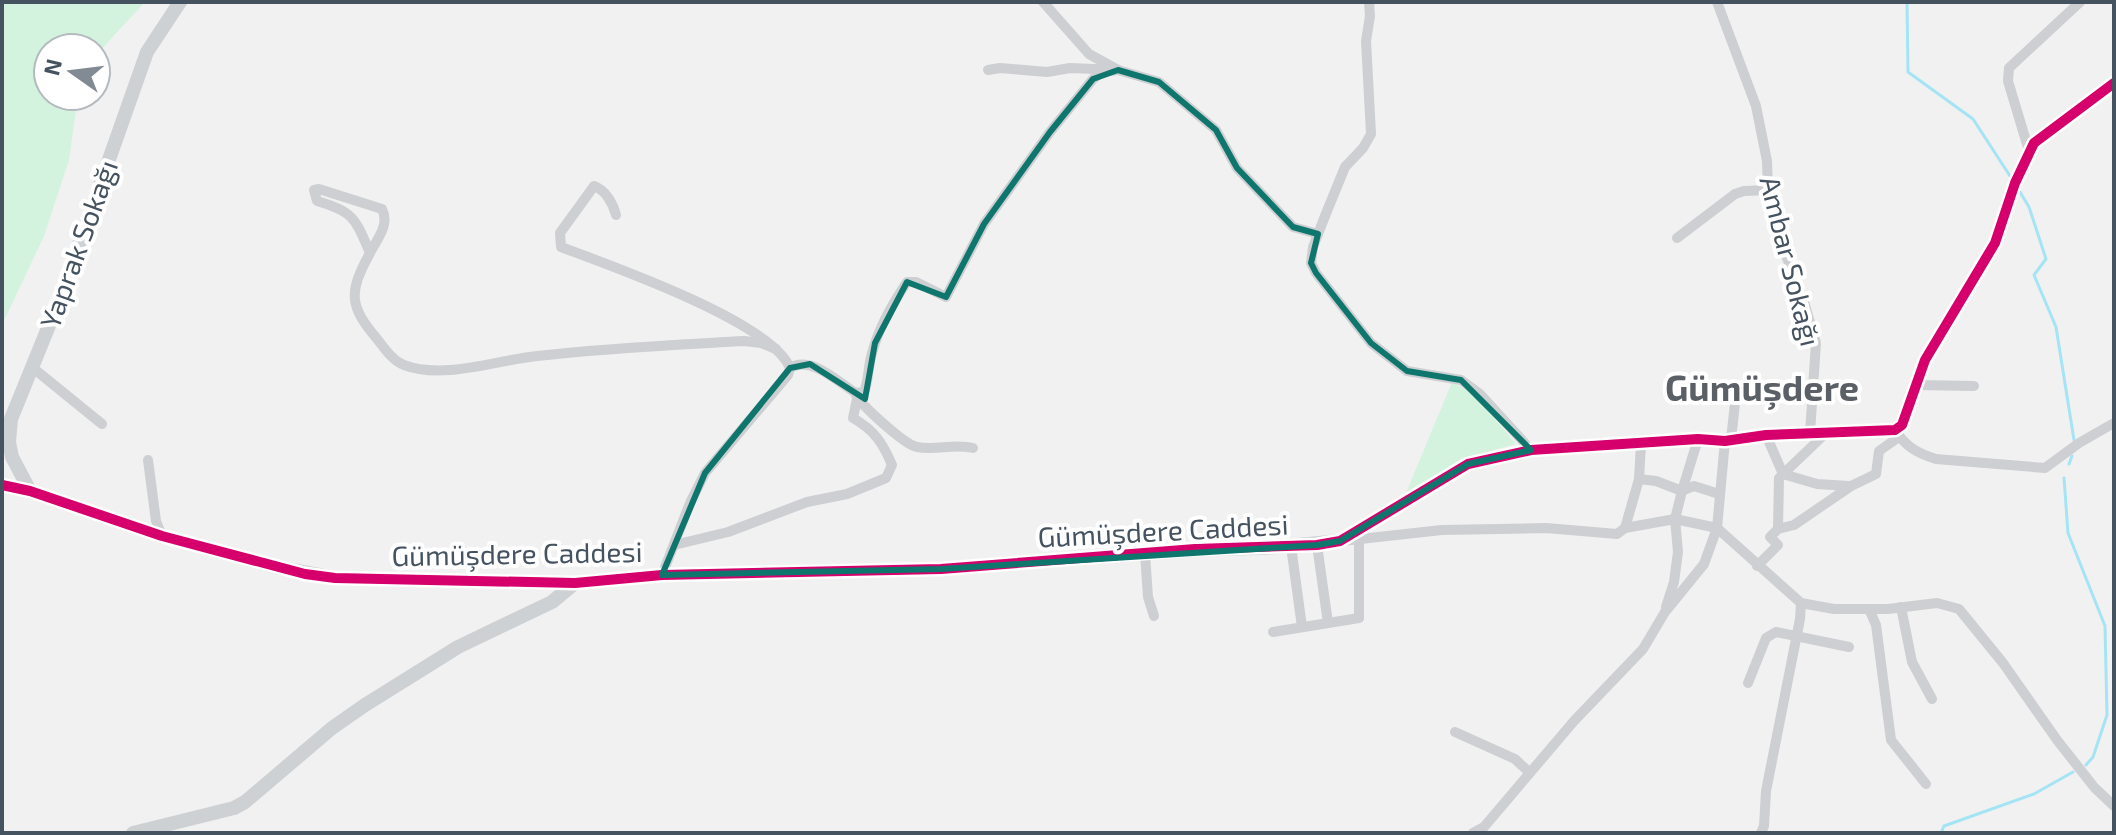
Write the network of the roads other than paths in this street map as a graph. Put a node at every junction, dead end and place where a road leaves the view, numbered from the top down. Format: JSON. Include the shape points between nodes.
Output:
{"nodes":[{"id":1,"x":180,"y":2,"type":"edge"},
{"id":2,"x":1043,"y":2,"type":"edge"},
{"id":3,"x":1369,"y":2,"type":"edge"},
{"id":4,"x":1717,"y":2,"type":"edge"},
{"id":5,"x":2080,"y":2,"type":"edge"},
{"id":6,"x":988,"y":70,"type":"dead end"},
{"id":7,"x":1118,"y":70,"type":"junction"},
{"id":8,"x":2114,"y":83,"type":"edge"},
{"id":9,"x":2029,"y":151,"type":"junction"},
{"id":10,"x":1768,"y":190,"type":"junction"},
{"id":11,"x":616,"y":215,"type":"dead end"},
{"id":12,"x":1318,"y":234,"type":"junction"},
{"id":13,"x":1677,"y":238,"type":"dead end"},
{"id":14,"x":370,"y":253,"type":"junction"},
{"id":15,"x":776,"y":349,"type":"junction"},
{"id":16,"x":33,"y":368,"type":"junction"},
{"id":17,"x":790,"y":368,"type":"junction"},
{"id":18,"x":1915,"y":385,"type":"junction"},
{"id":19,"x":1974,"y":386,"type":"dead end"},
{"id":20,"x":857,"y":396,"type":"junction"},
{"id":21,"x":1735,"y":403,"type":"dead end"},
{"id":22,"x":2114,"y":423,"type":"edge"},
{"id":23,"x":102,"y":424,"type":"dead end"},
{"id":24,"x":1827,"y":432,"type":"junction"},
{"id":25,"x":1810,"y":433,"type":"junction"},
{"id":26,"x":1897,"y":433,"type":"junction"},
{"id":27,"x":1766,"y":435,"type":"junction"},
{"id":28,"x":1698,"y":439,"type":"junction"},
{"id":29,"x":1728,"y":441,"type":"junction"},
{"id":30,"x":1641,"y":444,"type":"junction"},
{"id":31,"x":973,"y":448,"type":"dead end"},
{"id":32,"x":1531,"y":450,"type":"junction"},
{"id":33,"x":148,"y":460,"type":"dead end"},
{"id":34,"x":1783,"y":474,"type":"junction"},
{"id":35,"x":1639,"y":479,"type":"junction"},
{"id":36,"x":3,"y":486,"type":"edge"},
{"id":37,"x":1851,"y":486,"type":"junction"},
{"id":38,"x":30,"y":491,"type":"junction"},
{"id":39,"x":1682,"y":491,"type":"junction"},
{"id":40,"x":1719,"y":494,"type":"junction"},
{"id":41,"x":1675,"y":519,"type":"junction"},
{"id":42,"x":1625,"y":528,"type":"junction"},
{"id":43,"x":1717,"y":528,"type":"junction"},
{"id":44,"x":1778,"y":529,"type":"junction"},
{"id":45,"x":162,"y":536,"type":"junction"},
{"id":46,"x":1359,"y":540,"type":"junction"},
{"id":47,"x":1340,"y":541,"type":"junction"},
{"id":48,"x":674,"y":545,"type":"junction"},
{"id":49,"x":1317,"y":545,"type":"junction"},
{"id":50,"x":1291,"y":546,"type":"junction"},
{"id":51,"x":1145,"y":554,"type":"junction"},
{"id":52,"x":1757,"y":566,"type":"junction"},
{"id":53,"x":662,"y":575,"type":"junction"},
{"id":54,"x":575,"y":583,"type":"junction"},
{"id":55,"x":1801,"y":603,"type":"junction"},
{"id":56,"x":1901,"y":607,"type":"junction"},
{"id":57,"x":1869,"y":609,"type":"junction"},
{"id":58,"x":1665,"y":612,"type":"junction"},
{"id":59,"x":1154,"y":616,"type":"dead end"},
{"id":60,"x":1328,"y":623,"type":"junction"},
{"id":61,"x":1302,"y":627,"type":"junction"},
{"id":62,"x":1273,"y":632,"type":"dead end"},
{"id":63,"x":1797,"y":636,"type":"junction"},
{"id":64,"x":1849,"y":647,"type":"dead end"},
{"id":65,"x":1748,"y":683,"type":"dead end"},
{"id":66,"x":1932,"y":699,"type":"dead end"},
{"id":67,"x":1455,"y":732,"type":"dead end"},
{"id":68,"x":1529,"y":772,"type":"junction"},
{"id":69,"x":1926,"y":784,"type":"dead end"},
{"id":70,"x":2114,"y":806,"type":"edge"},
{"id":71,"x":133,"y":833,"type":"edge"},
{"id":72,"x":1473,"y":833,"type":"edge"},
{"id":73,"x":1761,"y":833,"type":"edge"}],
"edges":[{"from":1,"to":16,"type":"street","name":"Yaprak Sokağı","via":[[143,62]]},
{"from":2,"to":7,"type":"street","via":[[1089,54]]},
{"from":3,"to":12,"type":"street","via":[[1371,134],[1345,167]]},
{"from":4,"to":10,"type":"street","name":"Ambar Sokağı","via":[[1756,106]]},
{"from":5,"to":9,"type":"street","via":[[2009,68],[2008,81]]},
{"from":6,"to":7,"type":"street"},
{"from":7,"to":12,"type":"street","via":[[1159,82],[1216,130],[1237,168],[1293,227]]},
{"from":7,"to":20,"type":"street","via":[[1093,79],[1050,132],[984,224],[946,297],[907,282],[887,313],[867,386]]},
{"from":8,"to":9,"type":"street"},
{"from":9,"to":18,"type":"street","via":[[1995,243],[1938,336]]},
{"from":10,"to":13,"type":"street","via":[[1735,194]]},
{"from":10,"to":25,"type":"street","name":"Ambar Sokağı","via":[[1816,343]]},
{"from":11,"to":15,"type":"street","via":[[594,186],[560,233],[561,247],[728,316]]},
{"from":12,"to":32,"type":"street","via":[[1311,263],[1371,343],[1407,371],[1461,380]]},
{"from":14,"to":14,"type":"street","via":[[346,210],[317,201],[314,190],[382,209],[385,226]]},
{"from":14,"to":15,"type":"street","via":[[356,284],[355,309],[405,366],[450,370],[624,347],[744,341]]},
{"from":15,"to":17,"type":"street"},
{"from":16,"to":23,"type":"street"},
{"from":16,"to":38,"type":"street","name":"Yaprak Sokağı","via":[[9,429],[12,457]]},
{"from":17,"to":20,"type":"street","via":[[799,362],[810,364]]},
{"from":17,"to":48,"type":"street","via":[[705,473]]},
{"from":18,"to":19,"type":"street"},
{"from":18,"to":26,"type":"street"},
{"from":20,"to":31,"type":"street","via":[[908,444]]},
{"from":20,"to":48,"type":"street","via":[[853,418],[877,435],[885,449],[892,465],[886,478]]},
{"from":21,"to":29,"type":"street"},
{"from":22,"to":26,"type":"street","via":[[2045,468],[1936,459],[1906,446]]},
{"from":24,"to":25,"type":"street","name":"Gümüşdere Caddesi"},
{"from":24,"to":26,"type":"street","name":"Gümüşdere Caddesi"},
{"from":24,"to":34,"type":"street"},
{"from":25,"to":27,"type":"street","name":"Gümüşdere Caddesi"},
{"from":26,"to":37,"type":"street","via":[[1879,451],[1876,474]]},
{"from":27,"to":29,"type":"street","name":"Gümüşdere Caddesi"},
{"from":27,"to":34,"type":"street"},
{"from":28,"to":29,"type":"street","name":"Gümüşdere Caddesi"},
{"from":28,"to":30,"type":"street","name":"Gümüşdere Caddesi"},
{"from":28,"to":39,"type":"street"},
{"from":29,"to":40,"type":"street"},
{"from":30,"to":32,"type":"street","name":"Gümüşdere Caddesi"},
{"from":30,"to":35,"type":"street"},
{"from":32,"to":47,"type":"street","name":"Gümüşdere Caddesi","via":[[1468,464]]},
{"from":33,"to":45,"type":"street"},
{"from":34,"to":37,"type":"street"},
{"from":34,"to":44,"type":"street"},
{"from":35,"to":39,"type":"street"},
{"from":35,"to":42,"type":"street"},
{"from":36,"to":38,"type":"street","name":"Gümüşdere Caddesi"},
{"from":37,"to":44,"type":"street","via":[[1806,519]]},
{"from":38,"to":45,"type":"street","name":"Gümüşdere Caddesi"},
{"from":39,"to":40,"type":"street","via":[[1694,486]]},
{"from":39,"to":41,"type":"street"},
{"from":40,"to":43,"type":"street"},
{"from":41,"to":42,"type":"street"},
{"from":41,"to":43,"type":"street"},
{"from":41,"to":58,"type":"street","via":[[1678,552]]},
{"from":42,"to":46,"type":"street","via":[[1617,534],[1559,528],[1442,530]]},
{"from":43,"to":52,"type":"street"},
{"from":43,"to":58,"type":"street","via":[[1704,564]]},
{"from":44,"to":52,"type":"street","via":[[1770,537],[1778,545]]},
{"from":45,"to":54,"type":"street","name":"Gümüşdere Caddesi","via":[[335,578]]},
{"from":46,"to":47,"type":"street"},
{"from":46,"to":60,"type":"street","via":[[1359,618]]},
{"from":47,"to":49,"type":"street","name":"Gümüşdere Caddesi"},
{"from":48,"to":53,"type":"street"},
{"from":49,"to":50,"type":"street","name":"Gümüşdere Caddesi"},
{"from":49,"to":60,"type":"street"},
{"from":50,"to":51,"type":"street","name":"Gümüşdere Caddesi"},
{"from":50,"to":61,"type":"street"},
{"from":51,"to":53,"type":"street","name":"Gümüşdere Caddesi","via":[[941,569]]},
{"from":51,"to":59,"type":"street"},
{"from":52,"to":55,"type":"street"},
{"from":53,"to":54,"type":"street","name":"Gümüşdere Caddesi"},
{"from":54,"to":71,"type":"street","via":[[552,602],[458,647],[365,705],[245,802]]},
{"from":55,"to":57,"type":"street"},
{"from":55,"to":63,"type":"street"},
{"from":56,"to":57,"type":"street"},
{"from":56,"to":66,"type":"street","via":[[1912,662]]},
{"from":56,"to":70,"type":"street","via":[[1937,603],[1959,609]]},
{"from":57,"to":69,"type":"street","via":[[1876,625],[1891,740]]},
{"from":58,"to":68,"type":"street","via":[[1643,649]]},
{"from":60,"to":61,"type":"street"},
{"from":61,"to":62,"type":"street"},
{"from":63,"to":64,"type":"street"},
{"from":63,"to":65,"type":"street","via":[[1776,632],[1766,638]]},
{"from":63,"to":73,"type":"street"},
{"from":67,"to":68,"type":"street","via":[[1515,759]]},
{"from":68,"to":72,"type":"street","via":[[1484,827]]}]}
